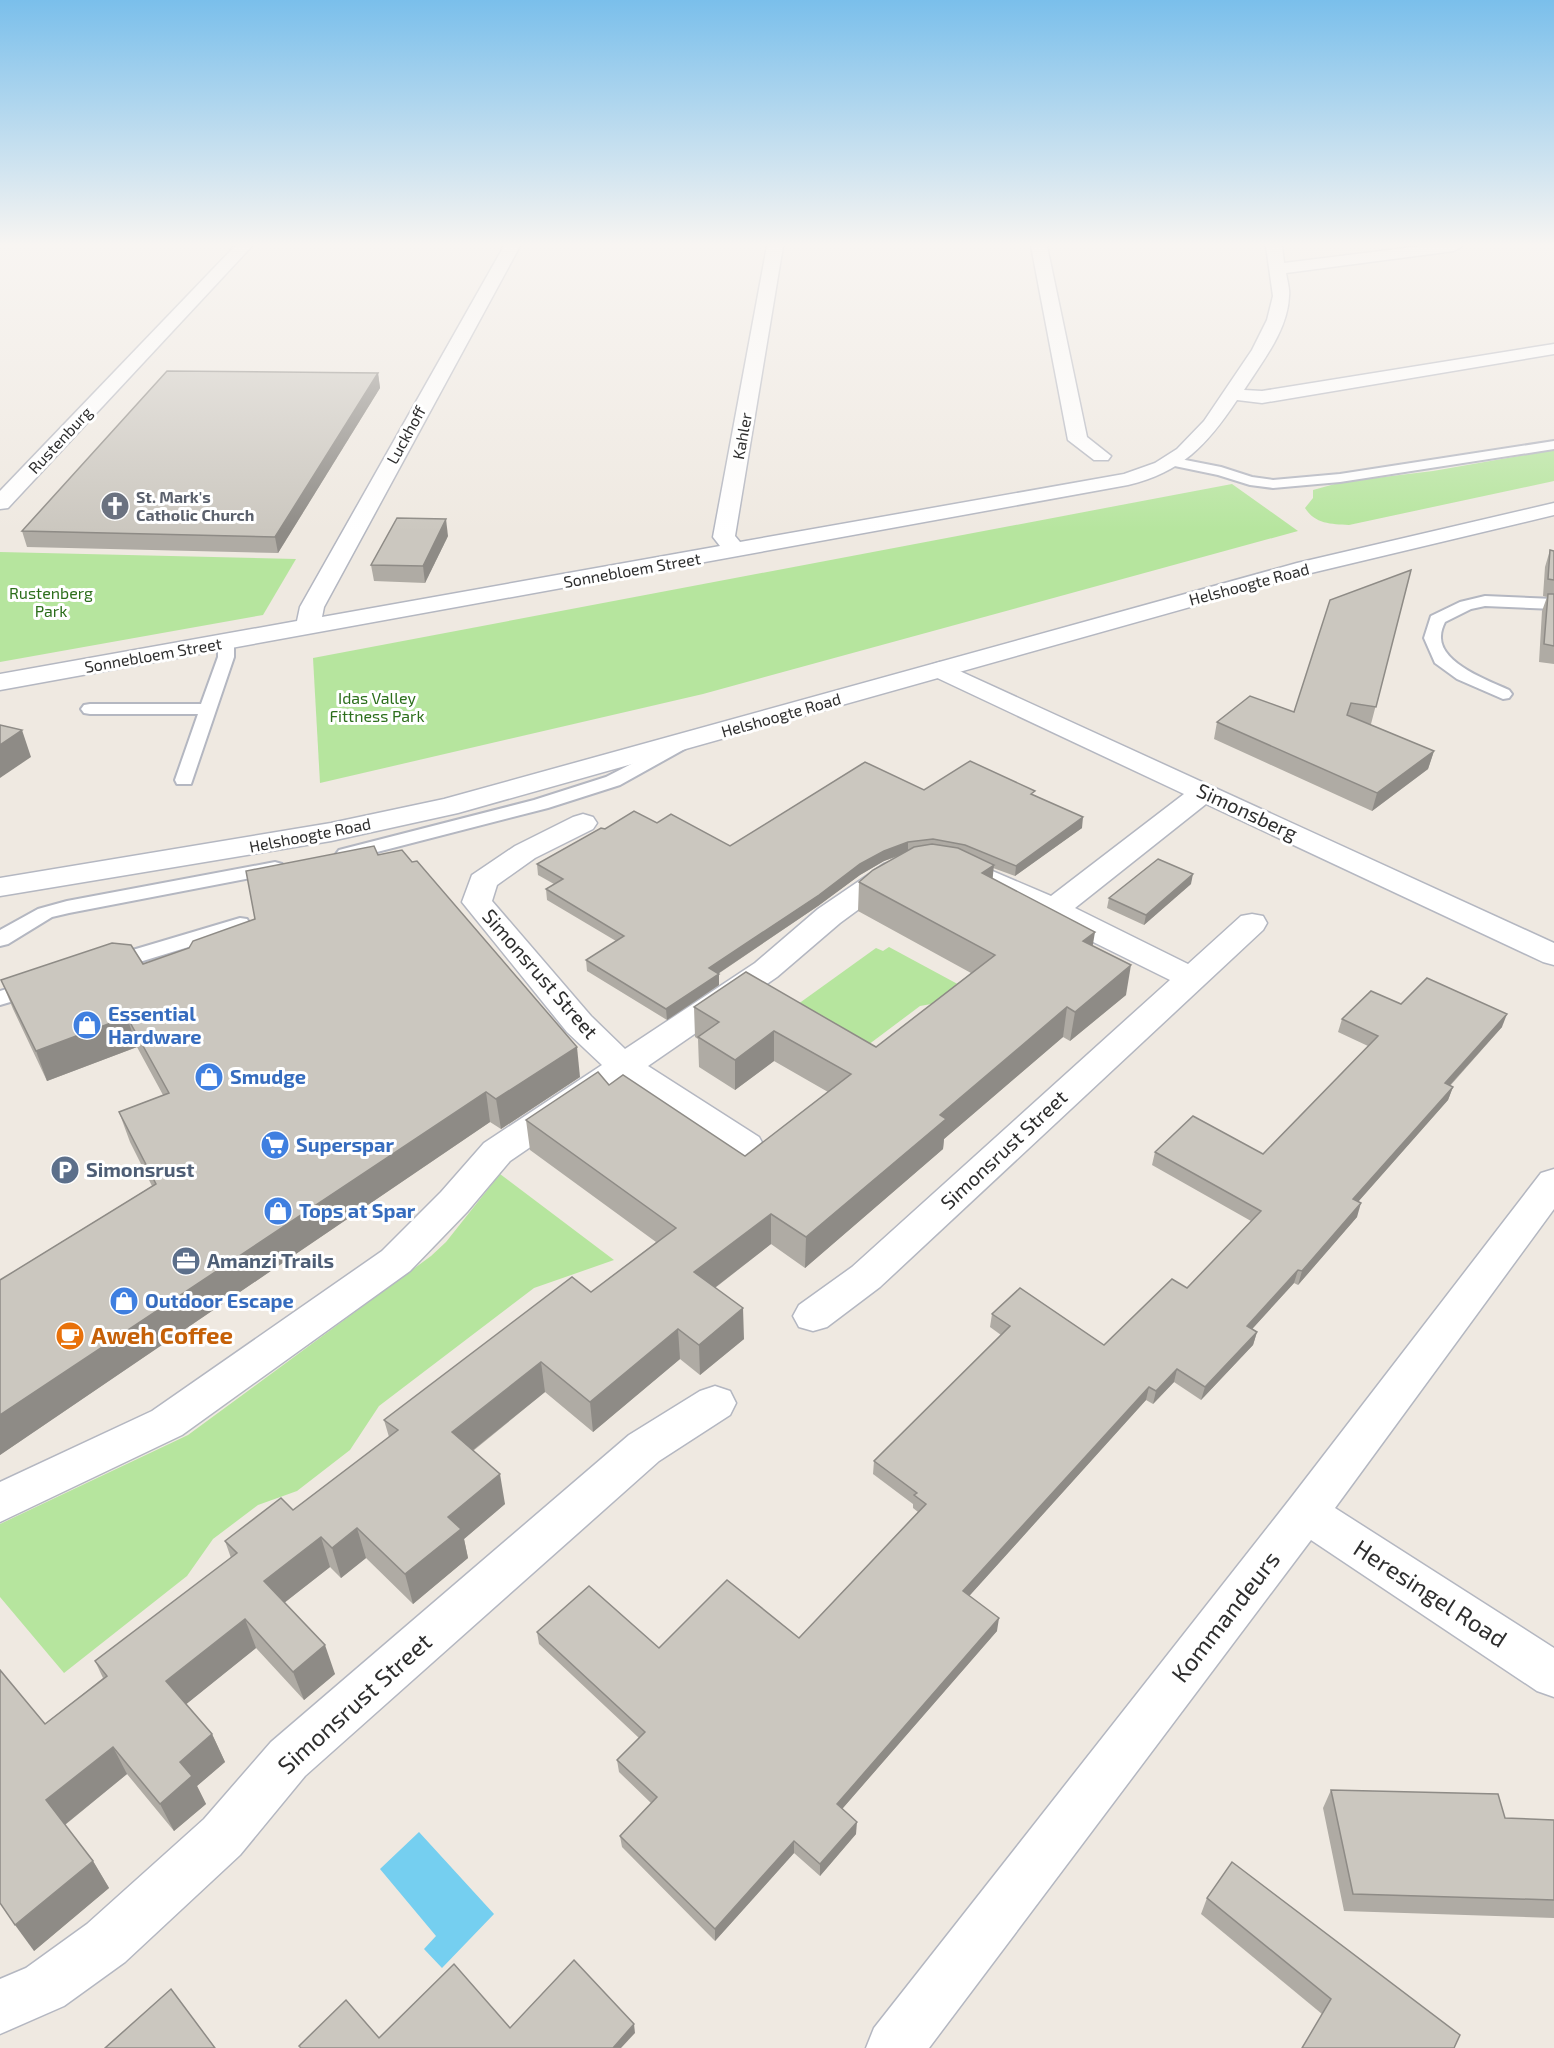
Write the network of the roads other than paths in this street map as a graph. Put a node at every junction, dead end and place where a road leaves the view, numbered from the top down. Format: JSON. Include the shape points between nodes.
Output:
{"nodes":[{"id":1,"x":153,"y":342,"type":"edge"},
{"id":2,"x":459,"y":342,"type":"edge"},
{"id":3,"x":758,"y":342,"type":"edge"},
{"id":4,"x":1059,"y":342,"type":"edge"},
{"id":5,"x":1265,"y":342,"type":"edge"},
{"id":6,"x":1554,"y":349,"type":"edge"},
{"id":7,"x":1230,"y":394,"type":"junction"},
{"id":8,"x":1554,"y":445,"type":"edge"},
{"id":9,"x":1101,"y":456,"type":"dead end"},
{"id":10,"x":1170,"y":462,"type":"junction"},
{"id":11,"x":0,"y":503,"type":"edge"},
{"id":12,"x":1554,"y":508,"type":"edge"},
{"id":13,"x":736,"y":551,"type":"junction"},
{"id":14,"x":1554,"y":604,"type":"edge"},
{"id":15,"x":308,"y":628,"type":"junction"},
{"id":16,"x":226,"y":643,"type":"junction"},
{"id":17,"x":940,"y":670,"type":"junction"},
{"id":18,"x":0,"y":682,"type":"edge"},
{"id":19,"x":1503,"y":694,"type":"dead end"},
{"id":20,"x":90,"y":708,"type":"dead end"},
{"id":21,"x":208,"y":709,"type":"junction"},
{"id":22,"x":684,"y":742,"type":"junction"},
{"id":23,"x":184,"y":780,"type":"dead end"},
{"id":24,"x":1204,"y":792,"type":"junction"},
{"id":25,"x":583,"y":823,"type":"dead end"},
{"id":26,"x":327,"y":858,"type":"edge"},
{"id":27,"x":293,"y":865,"type":"edge"},
{"id":28,"x":0,"y":887,"type":"edge"},
{"id":29,"x":1054,"y":909,"type":"junction"},
{"id":30,"x":1252,"y":923,"type":"dead end"},
{"id":31,"x":240,"y":924,"type":"edge"},
{"id":32,"x":0,"y":939,"type":"edge"},
{"id":33,"x":1554,"y":955,"type":"edge"},
{"id":34,"x":92,"y":970,"type":"edge"},
{"id":35,"x":1191,"y":978,"type":"junction"},
{"id":36,"x":57,"y":981,"type":"edge"},
{"id":37,"x":0,"y":998,"type":"edge"},
{"id":38,"x":624,"y":1067,"type":"junction"},
{"id":39,"x":746,"y":1146,"type":"dead end"},
{"id":40,"x":1554,"y":1182,"type":"edge"},
{"id":41,"x":813,"y":1316,"type":"dead end"},
{"id":42,"x":715,"y":1403,"type":"dead end"},
{"id":43,"x":0,"y":1503,"type":"edge"},
{"id":44,"x":1306,"y":1513,"type":"junction"},
{"id":45,"x":1554,"y":1675,"type":"edge"},
{"id":46,"x":0,"y":2007,"type":"edge"},
{"id":47,"x":894,"y":2048,"type":"edge"}],
"edges":[{"from":1,"to":11,"type":"street","name":"Rustenburg"},
{"from":2,"to":15,"type":"street","name":"Luckhoff","via":[[312,607]]},
{"from":3,"to":13,"type":"street","name":"Kahler","via":[[724,537]]},
{"from":4,"to":9,"type":"street","via":[[1078,440]]},
{"from":5,"to":7,"type":"street","name":"Sonnebloem Street"},
{"from":6,"to":7,"type":"street","via":[[1262,397]]},
{"from":7,"to":10,"type":"street","name":"Sonnebloem Street","via":[[1211,425]]},
{"from":8,"to":10,"type":"lane","via":[[1340,478],[1273,484]]},
{"from":10,"to":13,"type":"street","name":"Sonnebloem Street","via":[[1128,479],[1084,489]]},
{"from":12,"to":17,"type":"street","name":"Helshoogte Road","via":[[1305,568]]},
{"from":13,"to":15,"type":"street","name":"Sonnebloem Street"},
{"from":14,"to":19,"type":"lane","via":[[1485,601],[1437,619],[1432,638],[1441,658],[1463,675]]},
{"from":15,"to":16,"type":"street","name":"Sonnebloem Street"},
{"from":16,"to":18,"type":"street","name":"Sonnebloem Street"},
{"from":16,"to":21,"type":"lane","via":[[226,657]]},
{"from":17,"to":22,"type":"street","name":"Helshoogte Road"},
{"from":17,"to":24,"type":"street","name":"Simonsberg"},
{"from":20,"to":21,"type":"lane"},
{"from":21,"to":23,"type":"lane"},
{"from":22,"to":26,"type":"lane","via":[[636,770],[572,794]]},
{"from":22,"to":28,"type":"street","name":"Helshoogte Road","via":[[448,807],[331,832]]},
{"from":24,"to":29,"type":"street"},
{"from":24,"to":33,"type":"street","name":"Simonsberg"},
{"from":25,"to":38,"type":"street","name":"Simonsrust Street","via":[[525,852],[483,881],[477,902],[579,1024]]},
{"from":27,"to":32,"type":"lane","via":[[67,906]]},
{"from":29,"to":35,"type":"street"},
{"from":29,"to":38,"type":"street","via":[[960,866],[903,865],[826,918],[766,970]]},
{"from":30,"to":35,"type":"street","name":"Simonsrust Street"},
{"from":31,"to":34,"type":"lane"},
{"from":35,"to":41,"type":"street","name":"Simonsrust Street","via":[[866,1276]]},
{"from":36,"to":37,"type":"lane"},
{"from":38,"to":39,"type":"street","name":"Simonsrust Street"},
{"from":38,"to":43,"type":"street","via":[[497,1152],[396,1261],[167,1423]]},
{"from":40,"to":44,"type":"street","name":"Kommandeurs"},
{"from":42,"to":46,"type":"street","name":"Simonsrust Street","via":[[644,1448],[288,1759],[222,1837],[106,1943],[45,1987]]},
{"from":44,"to":45,"type":"street","name":"Heresingel Road"},
{"from":44,"to":47,"type":"street","name":"Kommandeurs"}]}
